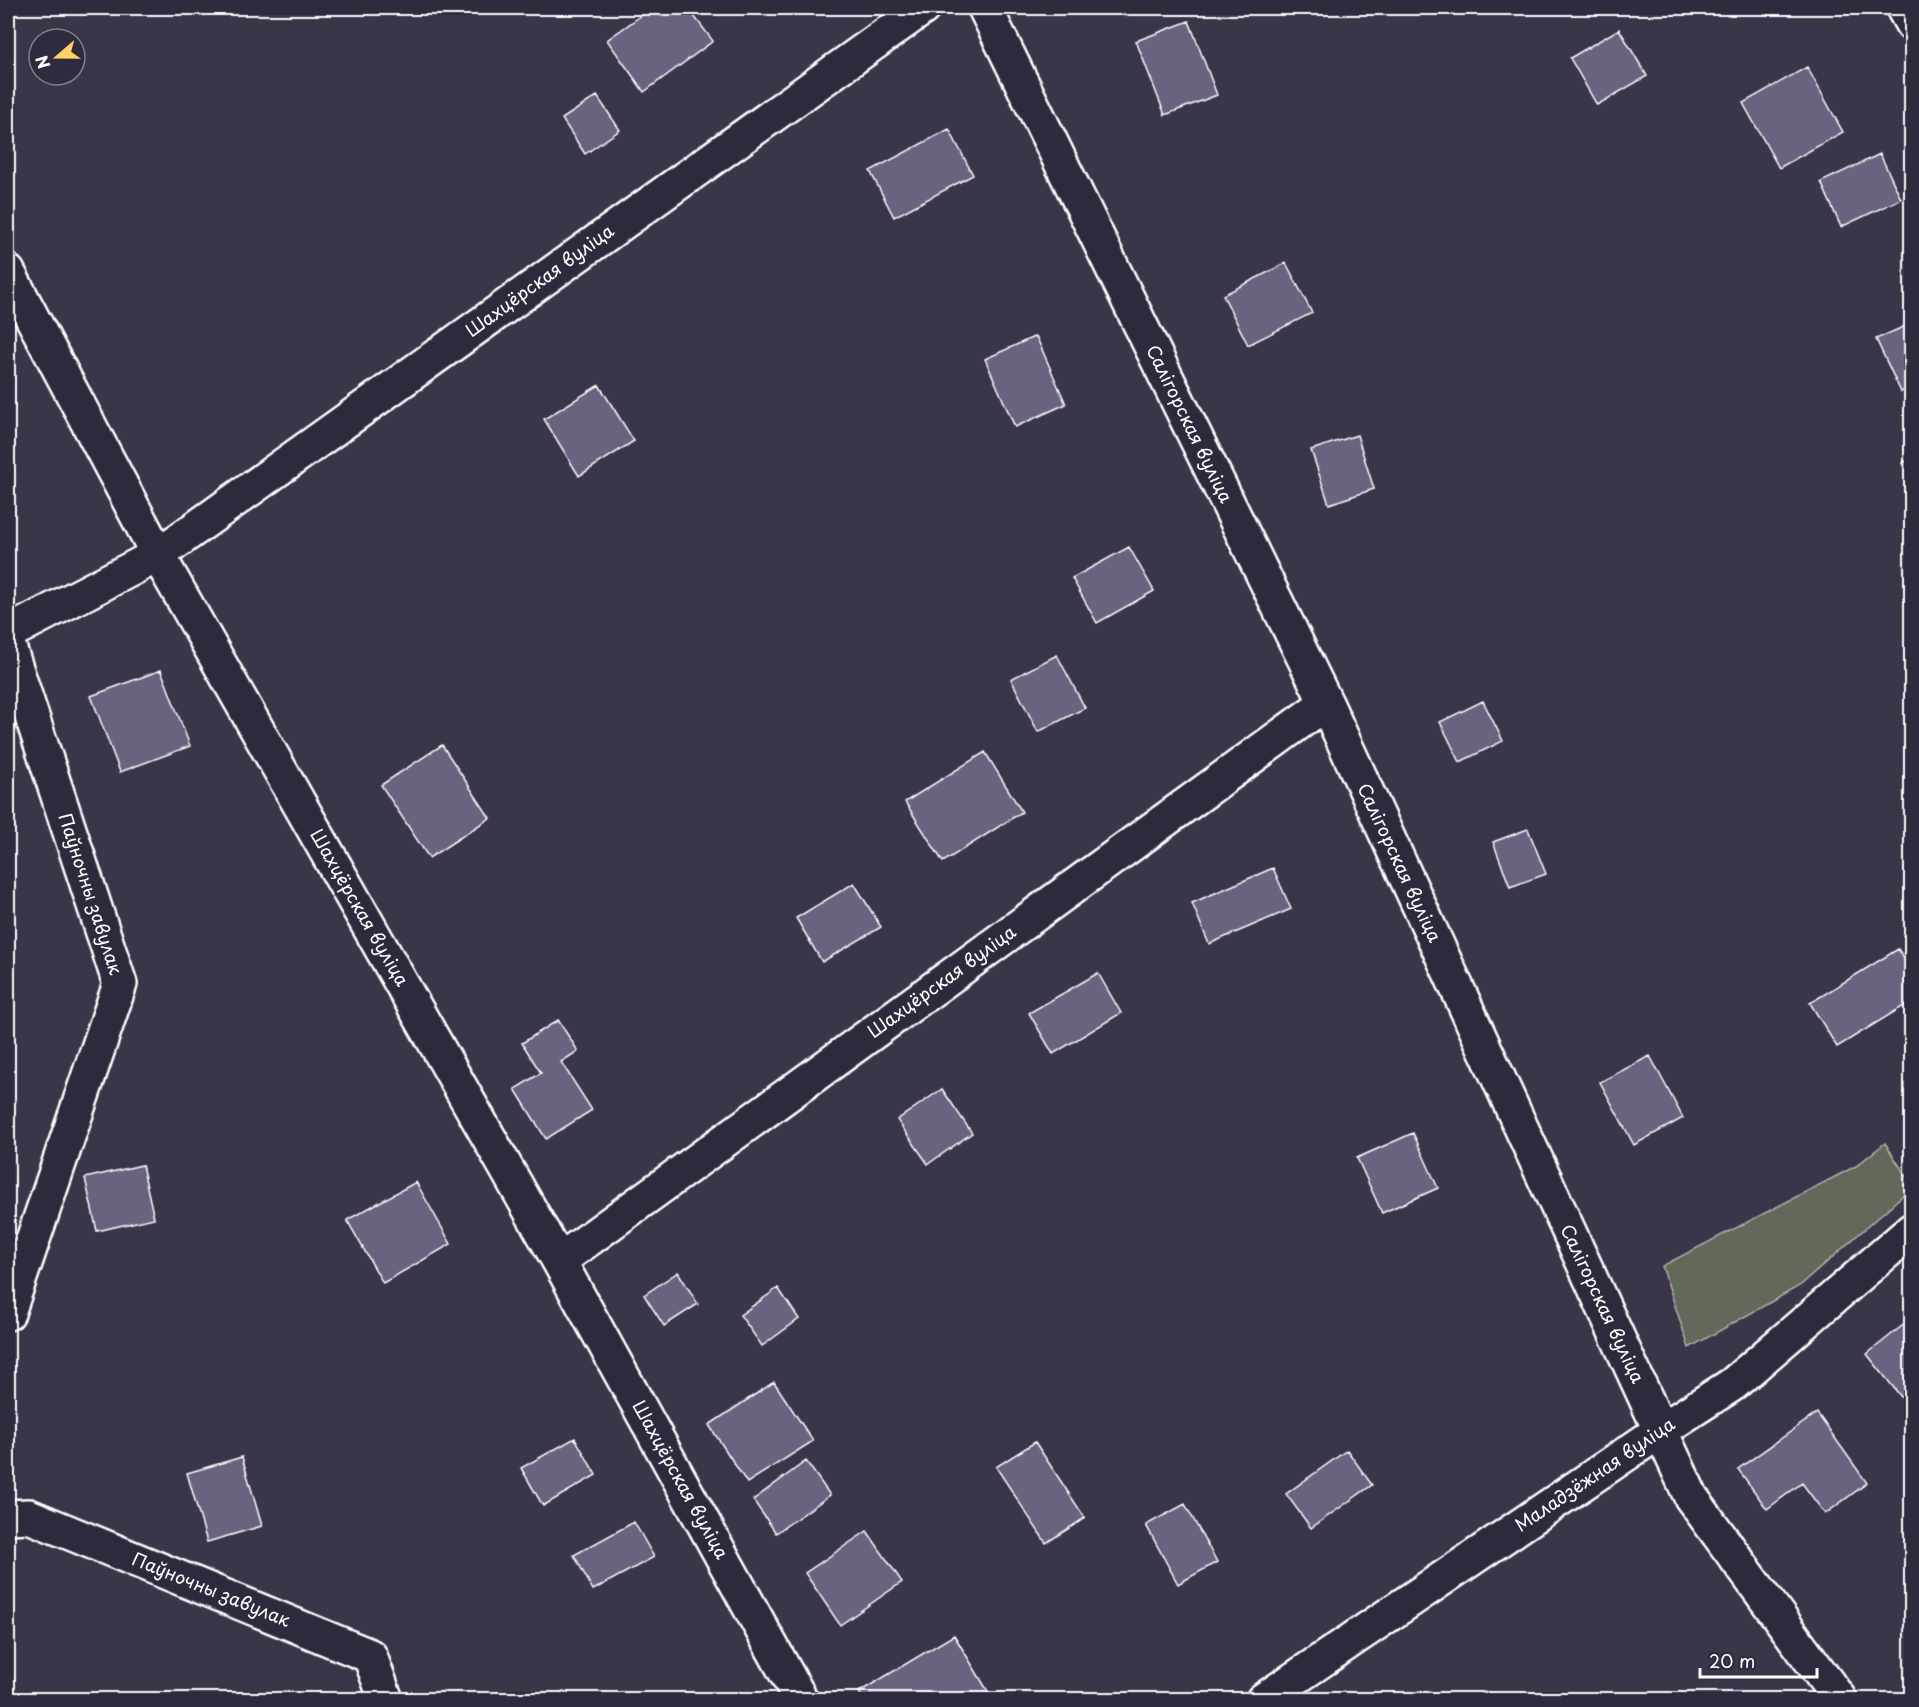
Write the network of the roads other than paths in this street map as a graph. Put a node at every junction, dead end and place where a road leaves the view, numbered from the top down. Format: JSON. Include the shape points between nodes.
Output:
{"nodes":[{"id":1,"x":923,"y":8,"type":"edge"},
{"id":2,"x":985,"y":8,"type":"edge"},
{"id":3,"x":1903,"y":8,"type":"edge"},
{"id":4,"x":1911,"y":24,"type":"edge"},
{"id":5,"x":8,"y":272,"type":"edge"},
{"id":6,"x":158,"y":555,"type":"junction"},
{"id":7,"x":8,"y":633,"type":"edge"},
{"id":8,"x":8,"y":644,"type":"edge"},
{"id":9,"x":1326,"y":703,"type":"junction"},
{"id":10,"x":1911,"y":1230,"type":"edge"},
{"id":11,"x":559,"y":1261,"type":"junction"},
{"id":12,"x":8,"y":1312,"type":"edge"},
{"id":13,"x":1660,"y":1431,"type":"junction"},
{"id":14,"x":8,"y":1517,"type":"edge"},
{"id":15,"x":386,"y":1700,"type":"edge"},
{"id":16,"x":801,"y":1700,"type":"edge"},
{"id":17,"x":1263,"y":1700,"type":"edge"},
{"id":18,"x":1840,"y":1700,"type":"edge"}],
"edges":[{"from":1,"to":6,"type":"street","name":"Шахцёрская вуліца"},
{"from":2,"to":9,"type":"street","name":"Салігорская вуліца"},
{"from":3,"to":4,"type":"street"},
{"from":5,"to":6,"type":"street","name":"Шахцёрская вуліца"},
{"from":6,"to":7,"type":"street"},
{"from":6,"to":11,"type":"street","name":"Шахцёрская вуліца"},
{"from":8,"to":12,"type":"street","name":"Паўночны завулак","via":[[120,984]]},
{"from":9,"to":11,"type":"street","name":"Шахцёрская вуліца"},
{"from":9,"to":13,"type":"street","name":"Салігорская вуліца"},
{"from":10,"to":13,"type":"street","name":"Маладзёжная вуліца","via":[[1733,1384]]},
{"from":11,"to":16,"type":"street","name":"Шахцёрская вуліца"},
{"from":13,"to":17,"type":"street","name":"Маладзёжная вуліца"},
{"from":13,"to":18,"type":"street","name":"Салігорская вуліца","via":[[1691,1497]]},
{"from":14,"to":15,"type":"street","name":"Паўночны завулак","via":[[29,1516],[370,1656]]}]}
